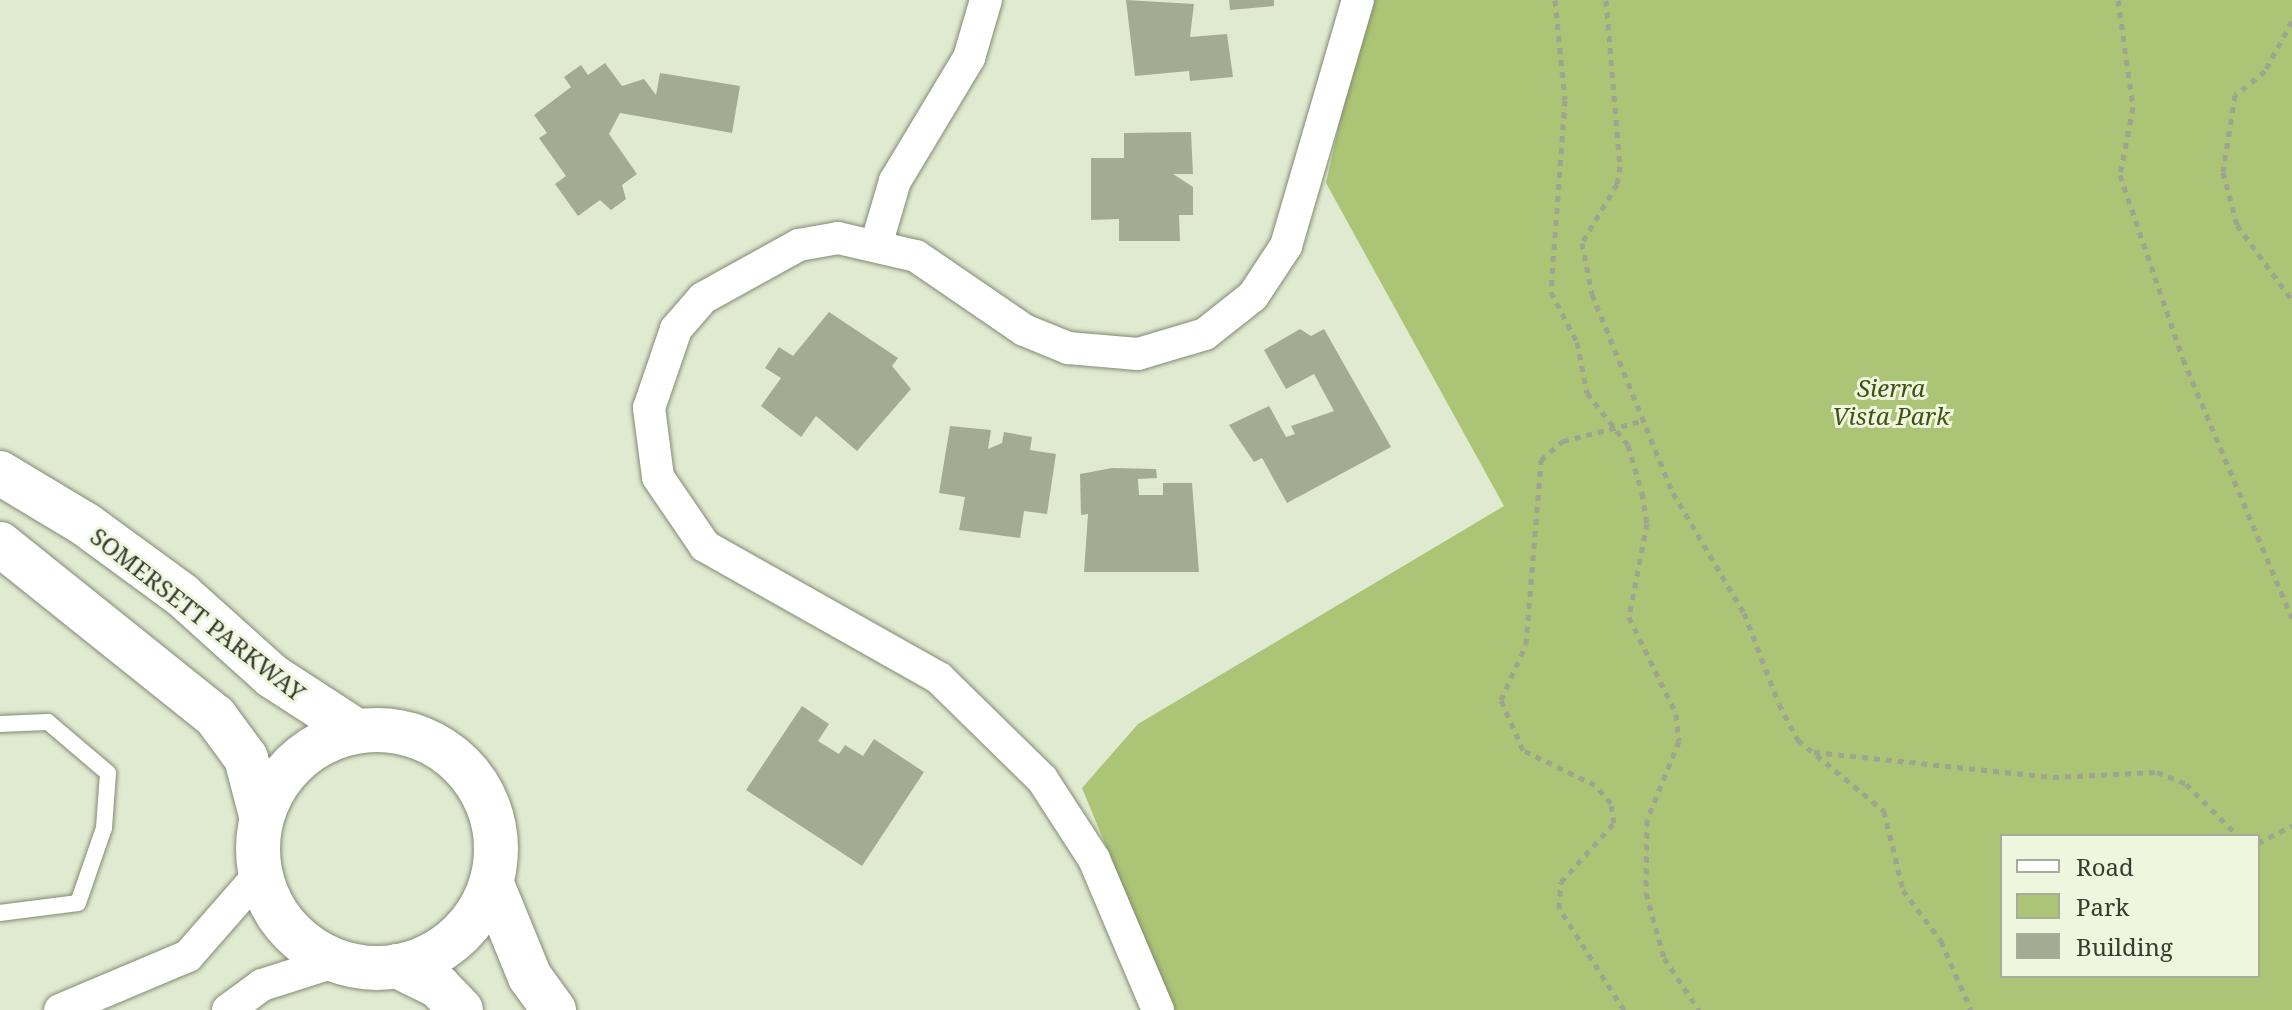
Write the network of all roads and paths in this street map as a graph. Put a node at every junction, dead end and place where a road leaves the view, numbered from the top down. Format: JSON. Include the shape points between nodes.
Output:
{"nodes":[{"id":1,"x":986,"y":0,"type":"edge"},
{"id":2,"x":1358,"y":0,"type":"edge"},
{"id":3,"x":1555,"y":0,"type":"edge"},
{"id":4,"x":1606,"y":0,"type":"edge"},
{"id":5,"x":2118,"y":0,"type":"edge"},
{"id":6,"x":2292,"y":21,"type":"edge"},
{"id":7,"x":877,"y":242,"type":"junction"},
{"id":8,"x":2292,"y":300,"type":"edge"},
{"id":9,"x":1642,"y":421,"type":"junction"},
{"id":10,"x":1614,"y":428,"type":"junction"},
{"id":11,"x":0,"y":473,"type":"edge"},
{"id":12,"x":0,"y":544,"type":"edge"},
{"id":13,"x":2292,"y":618,"type":"edge"},
{"id":14,"x":0,"y":724,"type":"edge"},
{"id":15,"x":355,"y":730,"type":"junction"},
{"id":16,"x":1811,"y":751,"type":"junction"},
{"id":17,"x":261,"y":815,"type":"junction"},
{"id":18,"x":2292,"y":826,"type":"edge"},
{"id":19,"x":2236,"y":834,"type":"edge"},
{"id":20,"x":2260,"y":842,"type":"edge"},
{"id":21,"x":259,"y":875,"type":"junction"},
{"id":22,"x":492,"y":884,"type":"junction"},
{"id":23,"x":0,"y":913,"type":"edge"},
{"id":24,"x":337,"y":961,"type":"junction"},
{"id":25,"x":397,"y":966,"type":"junction"},
{"id":26,"x":60,"y":1010,"type":"edge"},
{"id":27,"x":228,"y":1010,"type":"edge"},
{"id":28,"x":461,"y":1010,"type":"edge"},
{"id":29,"x":554,"y":1010,"type":"edge"},
{"id":30,"x":1158,"y":1010,"type":"edge"},
{"id":31,"x":1624,"y":1010,"type":"edge"},
{"id":32,"x":1699,"y":1010,"type":"edge"},
{"id":33,"x":1971,"y":1010,"type":"edge"}],
"edges":[{"from":1,"to":7,"type":"street","via":[[969,58],[895,181]]},
{"from":2,"to":7,"type":"street","via":[[1286,246],[1253,296],[1205,334],[1138,354],[1068,348],[1024,330],[916,256]]},
{"from":3,"to":10,"type":"path","via":[[1565,100],[1551,292],[1577,342],[1587,393]]},
{"from":4,"to":9,"type":"path","via":[[1620,166],[1617,184],[1588,223],[1584,263]]},
{"from":5,"to":13,"type":"path","via":[[2133,107],[2120,175],[2183,359]]},
{"from":6,"to":8,"type":"path","via":[[2265,71],[2235,95],[2223,172],[2237,225]]},
{"from":7,"to":30,"type":"street","via":[[799,245],[703,298],[658,368],[649,408],[658,477],[705,546],[883,641],[939,678],[1010,742],[1094,859]]},
{"from":9,"to":10,"type":"path"},
{"from":9,"to":16,"type":"path","via":[[1693,534],[1744,613],[1779,704]]},
{"from":10,"to":31,"type":"path","via":[[1563,441],[1541,460],[1533,483],[1526,644],[1501,700],[1523,750],[1595,785],[1611,803],[1614,823],[1561,882],[1559,908]]},
{"from":10,"to":32,"type":"path","via":[[1628,445],[1647,523],[1629,617],[1676,714],[1679,741],[1647,820],[1646,893],[1664,958]]},
{"from":11,"to":15,"type":"main road","name":"SOMERSETT PARKWAY","via":[[97,533],[272,676]]},
{"from":12,"to":17,"type":"main road","via":[[215,716],[246,758]]},
{"from":14,"to":23,"type":"lane","via":[[48,722],[108,773],[101,842],[78,903]]},
{"from":15,"to":17,"type":"main road","via":[[296,760]]},
{"from":15,"to":22,"type":"main road","via":[[396,730],[435,743],[467,769],[491,817]]},
{"from":16,"to":19,"type":"path","via":[[2053,777],[2157,772],[2186,784]]},
{"from":16,"to":33,"type":"path","via":[[1869,792],[1884,811],[1903,890],[1949,955]]},
{"from":17,"to":21,"type":"main road"},
{"from":18,"to":20,"type":"path"},
{"from":21,"to":24,"type":"main road","via":[[287,928]]},
{"from":21,"to":26,"type":"street","via":[[188,956]]},
{"from":22,"to":25,"type":"main road","via":[[456,939]]},
{"from":22,"to":29,"type":"main road","via":[[530,977]]},
{"from":24,"to":25,"type":"main road"},
{"from":24,"to":27,"type":"street","via":[[262,985]]},
{"from":25,"to":28,"type":"main road","via":[[438,986]]}]}
